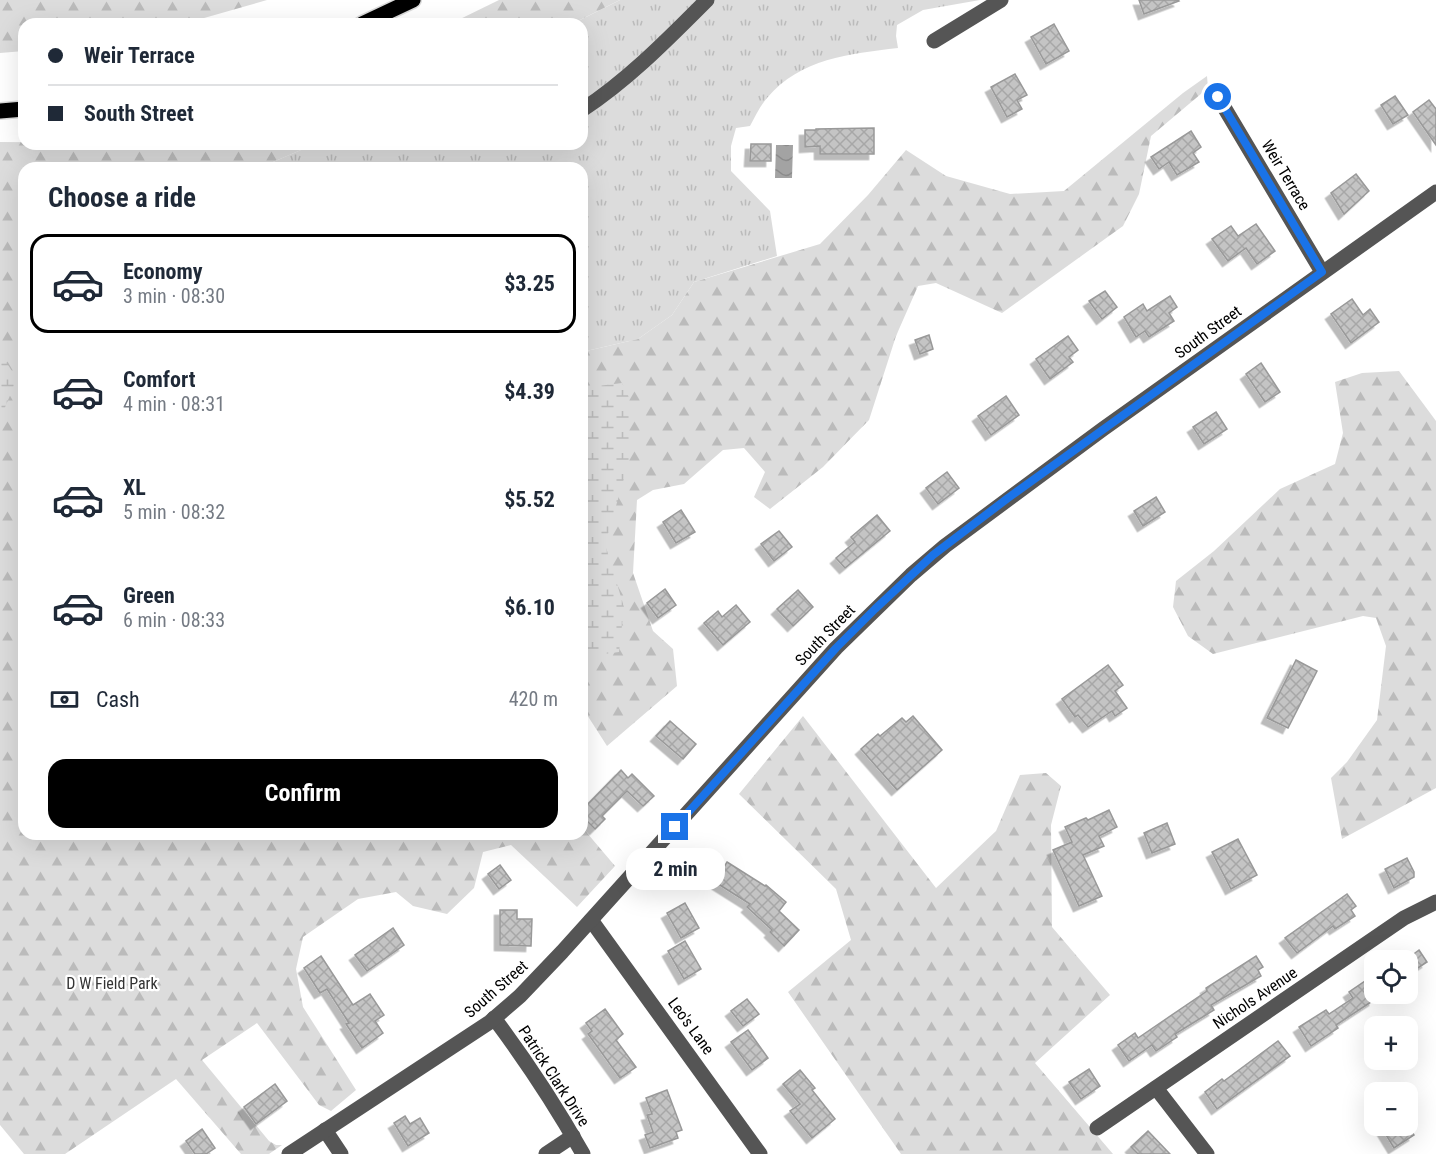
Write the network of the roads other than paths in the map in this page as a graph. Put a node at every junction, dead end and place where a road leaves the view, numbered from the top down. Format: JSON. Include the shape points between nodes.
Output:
{"nodes":[{"id":1,"x":413,"y":0,"type":"edge"},
{"id":2,"x":707,"y":0,"type":"edge"},
{"id":3,"x":1001,"y":0,"type":"edge"},
{"id":4,"x":375,"y":18,"type":"edge"},
{"id":5,"x":934,"y":41,"type":"dead end"},
{"id":6,"x":1218,"y":97,"type":"dead end"},
{"id":7,"x":588,"y":106,"type":"edge"},
{"id":8,"x":18,"y":110,"type":"edge"},
{"id":9,"x":0,"y":111,"type":"edge"},
{"id":10,"x":1436,"y":192,"type":"edge"},
{"id":11,"x":1322,"y":272,"type":"junction"},
{"id":12,"x":1436,"y":902,"type":"edge"},
{"id":13,"x":591,"y":920,"type":"junction"},
{"id":14,"x":494,"y":1018,"type":"junction"},
{"id":15,"x":1156,"y":1088,"type":"junction"},
{"id":16,"x":1097,"y":1128,"type":"dead end"},
{"id":17,"x":325,"y":1130,"type":"junction"},
{"id":18,"x":573,"y":1136,"type":"junction"},
{"id":19,"x":289,"y":1154,"type":"edge"},
{"id":20,"x":341,"y":1154,"type":"edge"},
{"id":21,"x":546,"y":1154,"type":"edge"},
{"id":22,"x":583,"y":1154,"type":"edge"},
{"id":23,"x":760,"y":1154,"type":"edge"},
{"id":24,"x":1207,"y":1154,"type":"edge"}],
"edges":[{"from":1,"to":4,"type":"main road"},
{"from":2,"to":7,"type":"street","via":[[670,38]]},
{"from":3,"to":5,"type":"street"},
{"from":6,"to":11,"type":"street","name":"Weir Terrace"},
{"from":8,"to":9,"type":"main road"},
{"from":10,"to":11,"type":"street","name":"South Street"},
{"from":11,"to":13,"type":"street","name":"South Street","via":[[925,562],[836,648]]},
{"from":12,"to":15,"type":"street","name":"Nichols Avenue","via":[[1404,918]]},
{"from":13,"to":14,"type":"street","name":"South Street","via":[[527,989]]},
{"from":13,"to":23,"type":"street","name":"Leo's Lane"},
{"from":14,"to":17,"type":"street","name":"South Street"},
{"from":14,"to":18,"type":"street","name":"Patrick Clark Drive"},
{"from":15,"to":16,"type":"street","name":"Nichols Avenue"},
{"from":15,"to":24,"type":"street"},
{"from":17,"to":19,"type":"street","name":"South Street"},
{"from":17,"to":20,"type":"street"},
{"from":18,"to":21,"type":"street"},
{"from":18,"to":22,"type":"street","name":"Patrick Clark Drive"}]}
